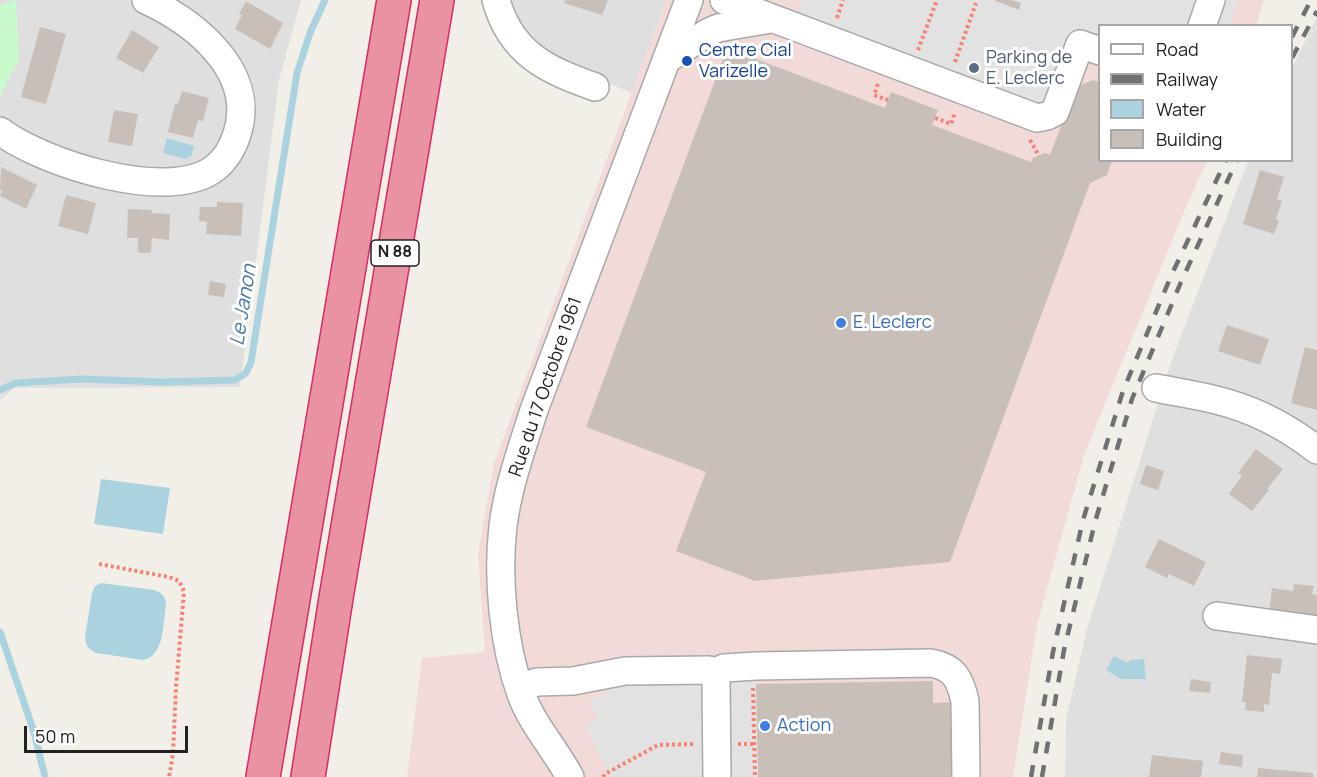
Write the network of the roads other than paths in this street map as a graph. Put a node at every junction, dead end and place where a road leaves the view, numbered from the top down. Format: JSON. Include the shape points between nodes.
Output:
{"nodes":[{"id":1,"x":146,"y":0,"type":"edge"},
{"id":2,"x":394,"y":0,"type":"edge"},
{"id":3,"x":437,"y":0,"type":"edge"},
{"id":4,"x":496,"y":0,"type":"edge"},
{"id":5,"x":689,"y":0,"type":"edge"},
{"id":6,"x":724,"y":0,"type":"edge"},
{"id":7,"x":1211,"y":0,"type":"edge"},
{"id":8,"x":771,"y":19,"type":"junction"},
{"id":9,"x":1203,"y":24,"type":"edge"},
{"id":10,"x":1098,"y":50,"type":"edge"},
{"id":11,"x":666,"y":60,"type":"junction"},
{"id":12,"x":595,"y":87,"type":"dead end"},
{"id":13,"x":0,"y":131,"type":"edge"},
{"id":14,"x":1156,"y":388,"type":"dead end"},
{"id":15,"x":1317,"y":450,"type":"edge"},
{"id":16,"x":1217,"y":616,"type":"dead end"},
{"id":17,"x":1317,"y":630,"type":"edge"},
{"id":18,"x":714,"y":677,"type":"junction"},
{"id":19,"x":519,"y":688,"type":"junction"},
{"id":20,"x":263,"y":777,"type":"edge"},
{"id":21,"x":308,"y":777,"type":"edge"},
{"id":22,"x":570,"y":777,"type":"edge"},
{"id":23,"x":717,"y":777,"type":"edge"},
{"id":24,"x":966,"y":777,"type":"edge"}],
"edges":[{"from":1,"to":13,"type":"street","via":[[183,20],[206,39],[234,79],[241,101],[240,124],[235,140],[214,168],[197,177],[170,181],[125,179],[87,172],[39,154]]},
{"from":2,"to":20,"type":"highway","number":"N 88"},
{"from":3,"to":21,"type":"highway","number":"N 88"},
{"from":4,"to":12,"type":"street","via":[[507,27],[531,57],[561,75]]},
{"from":5,"to":11,"type":"street","name":"Rue du 17 Octobre 1961"},
{"from":6,"to":8,"type":"street"},
{"from":7,"to":9,"type":"street"},
{"from":8,"to":10,"type":"street","via":[[1037,118],[1055,112],[1080,44]]},
{"from":8,"to":11,"type":"street","via":[[718,28]]},
{"from":11,"to":19,"type":"street","name":"Rue du 17 Octobre 1961","via":[[534,410],[513,479],[503,525],[501,572],[507,638]]},
{"from":14,"to":15,"type":"street","via":[[1216,400],[1264,416]]},
{"from":16,"to":17,"type":"street"},
{"from":18,"to":19,"type":"street","via":[[704,670],[625,671],[573,681],[537,682]]},
{"from":18,"to":23,"type":"street"},
{"from":18,"to":24,"type":"street","via":[[724,668],[756,666],[942,665],[955,674],[962,689]]},
{"from":19,"to":22,"type":"street","name":"Rue du 17 Octobre 1961"}]}
